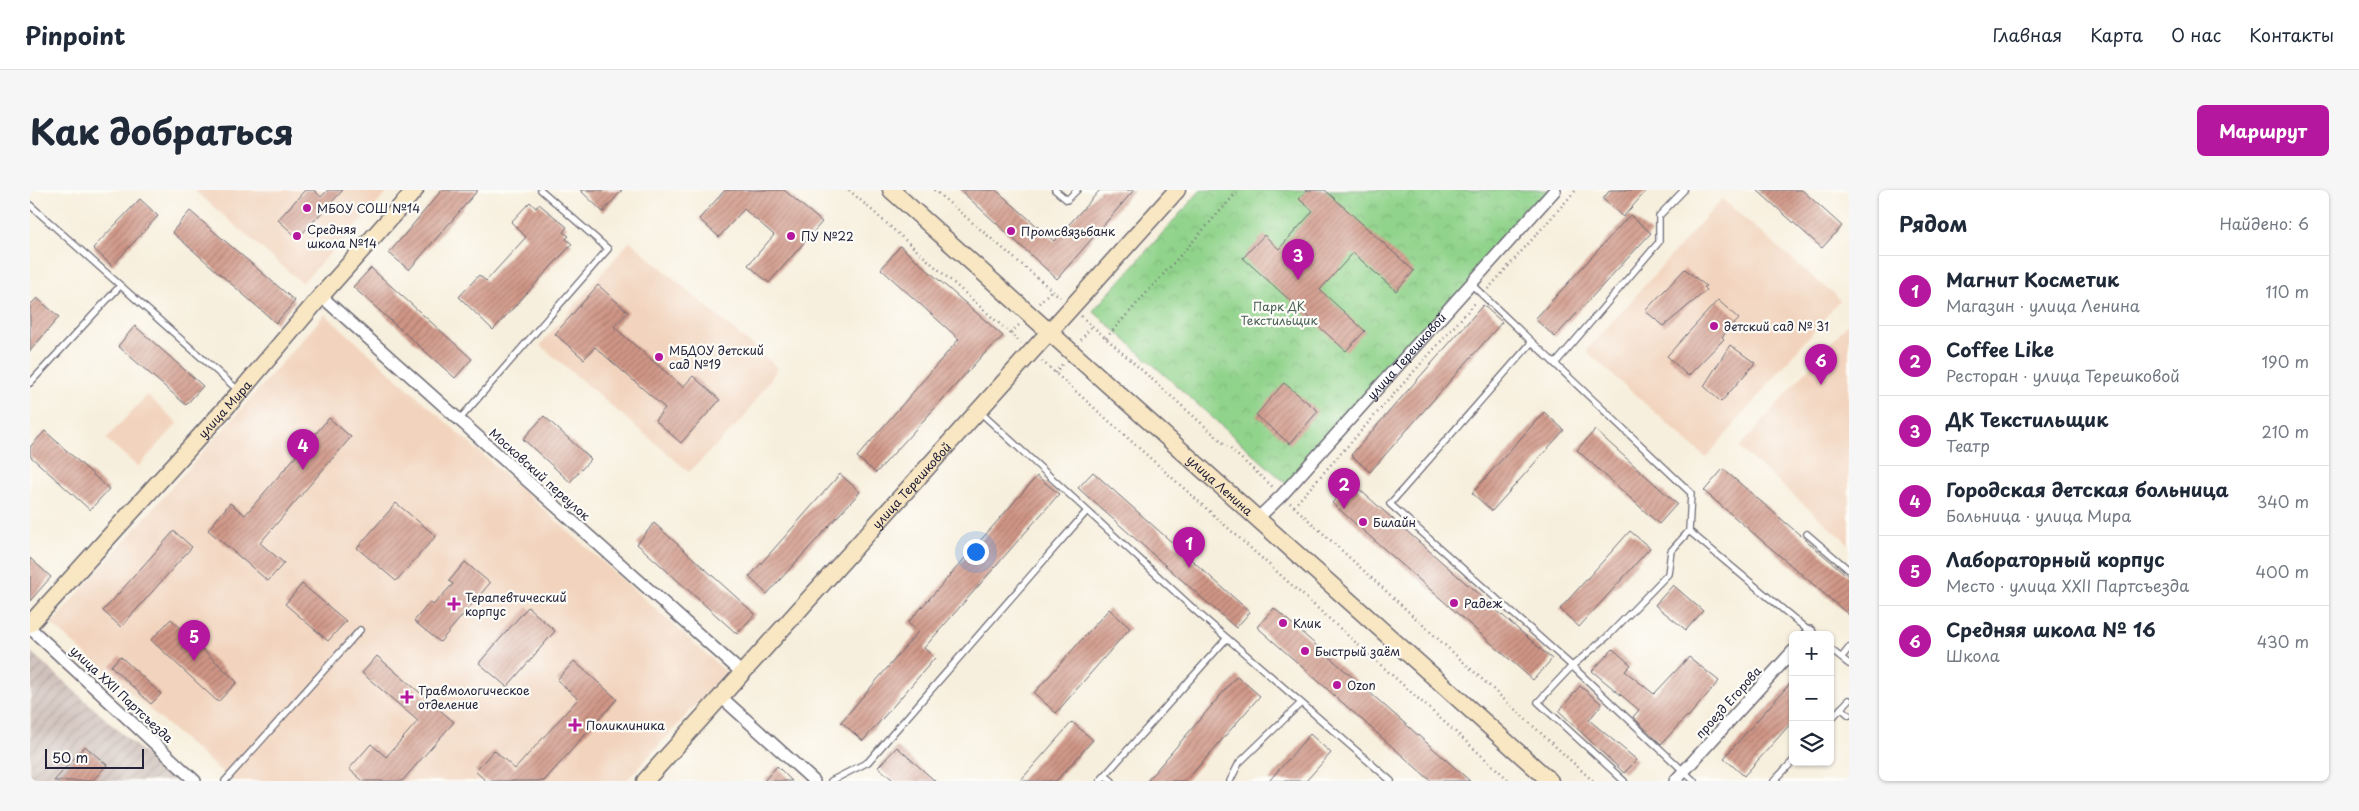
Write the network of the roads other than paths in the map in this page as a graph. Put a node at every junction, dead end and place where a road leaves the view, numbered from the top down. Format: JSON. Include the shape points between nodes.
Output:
{"nodes":[{"id":1,"x":415,"y":190,"type":"edge"},
{"id":2,"x":541,"y":190,"type":"edge"},
{"id":3,"x":892,"y":190,"type":"edge"},
{"id":4,"x":1055,"y":190,"type":"edge"},
{"id":5,"x":1077,"y":190,"type":"edge"},
{"id":6,"x":1177,"y":190,"type":"edge"},
{"id":7,"x":1555,"y":190,"type":"edge"},
{"id":8,"x":1684,"y":190,"type":"edge"},
{"id":9,"x":30,"y":205,"type":"edge"},
{"id":10,"x":1471,"y":284,"type":"junction"},
{"id":11,"x":120,"y":286,"type":"junction"},
{"id":12,"x":321,"y":296,"type":"junction"},
{"id":13,"x":1050,"y":332,"type":"junction"},
{"id":14,"x":1532,"y":342,"type":"junction"},
{"id":15,"x":1555,"y":364,"type":"junction"},
{"id":16,"x":30,"y":383,"type":"edge"},
{"id":17,"x":240,"y":392,"type":"junction"},
{"id":18,"x":979,"y":410,"type":"junction"},
{"id":19,"x":459,"y":420,"type":"junction"},
{"id":20,"x":1087,"y":511,"type":"junction"},
{"id":21,"x":1257,"y":519,"type":"junction"},
{"id":22,"x":1690,"y":531,"type":"junction"},
{"id":23,"x":1807,"y":534,"type":"dead end"},
{"id":24,"x":1849,"y":570,"type":"edge"},
{"id":25,"x":30,"y":624,"type":"edge"},
{"id":26,"x":30,"y":628,"type":"edge"},
{"id":27,"x":360,"y":630,"type":"dead end"},
{"id":28,"x":1807,"y":631,"type":"edge"},
{"id":29,"x":1227,"y":638,"type":"junction"},
{"id":30,"x":1849,"y":648,"type":"edge"},
{"id":31,"x":1834,"y":652,"type":"edge"},
{"id":32,"x":1789,"y":655,"type":"edge"},
{"id":33,"x":1841,"y":658,"type":"junction"},
{"id":34,"x":1849,"y":664,"type":"edge"},
{"id":35,"x":1572,"y":666,"type":"junction"},
{"id":36,"x":741,"y":672,"type":"junction"},
{"id":37,"x":720,"y":696,"type":"junction"},
{"id":38,"x":1849,"y":700,"type":"edge"},
{"id":39,"x":1301,"y":703,"type":"junction"},
{"id":40,"x":1841,"y":708,"type":"junction"},
{"id":41,"x":1849,"y":715,"type":"edge"},
{"id":42,"x":1834,"y":716,"type":"edge"},
{"id":43,"x":1789,"y":765,"type":"edge"},
{"id":44,"x":1684,"y":772,"type":"junction"},
{"id":45,"x":1106,"y":776,"type":"junction"},
{"id":46,"x":195,"y":781,"type":"edge"},
{"id":47,"x":225,"y":781,"type":"edge"},
{"id":48,"x":644,"y":781,"type":"edge"},
{"id":49,"x":814,"y":781,"type":"edge"},
{"id":50,"x":831,"y":781,"type":"edge"},
{"id":51,"x":1100,"y":781,"type":"edge"},
{"id":52,"x":1112,"y":781,"type":"edge"},
{"id":53,"x":1230,"y":781,"type":"edge"},
{"id":54,"x":1390,"y":781,"type":"edge"},
{"id":55,"x":1550,"y":781,"type":"edge"},
{"id":56,"x":1624,"y":781,"type":"edge"},
{"id":57,"x":1675,"y":781,"type":"edge"},
{"id":58,"x":1694,"y":781,"type":"edge"},
{"id":59,"x":1774,"y":781,"type":"edge"}],
"edges":[{"from":1,"to":12,"type":"street","name":"улица Мира"},
{"from":2,"to":19,"type":"lane","via":[[608,249]]},
{"from":3,"to":13,"type":"street","name":"улица Ленина"},
{"from":4,"to":5,"type":"lane","via":[[1067,200]]},
{"from":6,"to":13,"type":"street","name":"улица Терешковой"},
{"from":7,"to":10,"type":"street","name":"улица Терешковой"},
{"from":8,"to":15,"type":"lane","via":[[1658,216],[1659,242]]},
{"from":9,"to":11,"type":"lane"},
{"from":10,"to":14,"type":"lane"},
{"from":10,"to":21,"type":"street","name":"улица Терешковой"},
{"from":11,"to":16,"type":"lane"},
{"from":11,"to":17,"type":"lane"},
{"from":12,"to":17,"type":"street","name":"улица Мира"},
{"from":12,"to":19,"type":"street","name":"Московский переулок"},
{"from":13,"to":18,"type":"street","name":"улица Терешковой"},
{"from":13,"to":21,"type":"street","name":"улица Ленина"},
{"from":14,"to":15,"type":"lane"},
{"from":14,"to":35,"type":"lane","via":[[1390,504]]},
{"from":15,"to":22,"type":"lane","via":[[1691,493]]},
{"from":17,"to":25,"type":"street","name":"улица Мира"},
{"from":18,"to":20,"type":"lane"},
{"from":18,"to":36,"type":"street","name":"улица Терешковой"},
{"from":19,"to":36,"type":"street","name":"Московский переулок"},
{"from":20,"to":29,"type":"lane"},
{"from":20,"to":50,"type":"lane","via":[[868,762]]},
{"from":21,"to":55,"type":"street","name":"улица Ленина"},
{"from":22,"to":28,"type":"lane"},
{"from":22,"to":35,"type":"lane","via":[[1671,550],[1668,574],[1608,636]]},
{"from":23,"to":24,"type":"lane"},
{"from":26,"to":46,"type":"street","name":"улица XXII Партсъезда"},
{"from":27,"to":47,"type":"lane"},
{"from":29,"to":39,"type":"lane"},
{"from":29,"to":45,"type":"lane"},
{"from":30,"to":33,"type":"lane"},
{"from":31,"to":33,"type":"lane"},
{"from":32,"to":44,"type":"street","name":"проезд Егорова"},
{"from":33,"to":34,"type":"lane"},
{"from":35,"to":44,"type":"lane"},
{"from":35,"to":56,"type":"lane","via":[[1538,702]]},
{"from":36,"to":37,"type":"street","name":"улица Терешковой"},
{"from":37,"to":48,"type":"street","name":"улица Терешковой"},
{"from":37,"to":49,"type":"street"},
{"from":38,"to":40,"type":"lane"},
{"from":39,"to":53,"type":"lane","via":[[1239,763]]},
{"from":39,"to":54,"type":"lane"},
{"from":40,"to":41,"type":"lane"},
{"from":40,"to":42,"type":"lane"},
{"from":43,"to":59,"type":"lane"},
{"from":44,"to":57,"type":"street","name":"проезд Егорова"},
{"from":44,"to":58,"type":"lane"},
{"from":45,"to":51,"type":"lane"},
{"from":45,"to":52,"type":"lane"}]}
